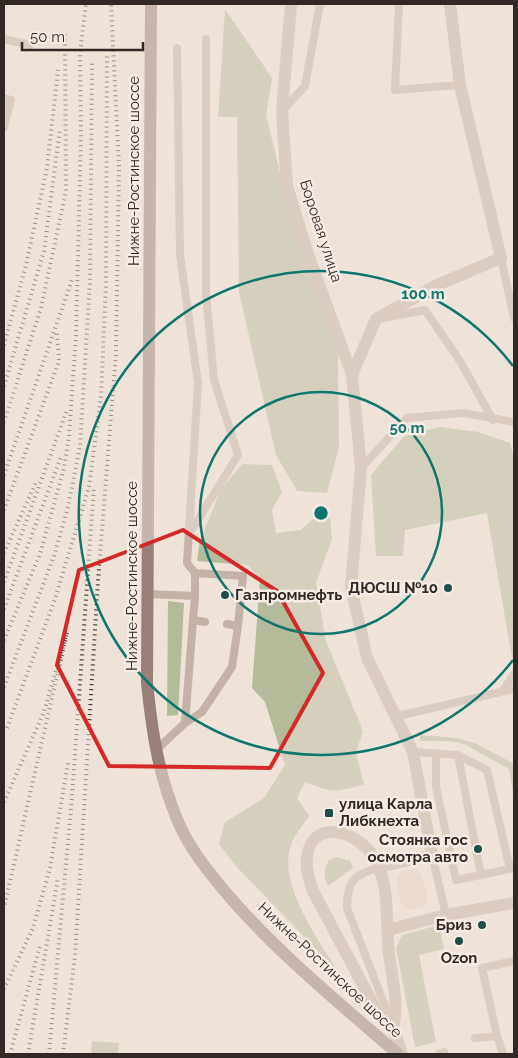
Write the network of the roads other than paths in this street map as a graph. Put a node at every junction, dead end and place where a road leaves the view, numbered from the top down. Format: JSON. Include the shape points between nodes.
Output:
{"nodes":[{"id":1,"x":151,"y":4,"type":"edge"},
{"id":2,"x":291,"y":4,"type":"edge"},
{"id":3,"x":320,"y":4,"type":"edge"},
{"id":4,"x":400,"y":4,"type":"edge"},
{"id":5,"x":450,"y":4,"type":"edge"},
{"id":6,"x":4,"y":39,"type":"edge"},
{"id":7,"x":206,"y":39,"type":"dead end"},
{"id":8,"x":30,"y":45,"type":"dead end"},
{"id":9,"x":178,"y":48,"type":"dead end"},
{"id":10,"x":460,"y":85,"type":"junction"},
{"id":11,"x":4,"y":98,"type":"edge"},
{"id":12,"x":282,"y":111,"type":"junction"},
{"id":13,"x":4,"y":127,"type":"edge"},
{"id":14,"x":501,"y":258,"type":"junction"},
{"id":15,"x":514,"y":318,"type":"edge"},
{"id":16,"x":376,"y":320,"type":"junction"},
{"id":17,"x":352,"y":375,"type":"junction"},
{"id":18,"x":493,"y":420,"type":"junction"},
{"id":19,"x":514,"y":422,"type":"edge"},
{"id":20,"x":362,"y":468,"type":"junction"},
{"id":21,"x":190,"y":533,"type":"junction"},
{"id":22,"x":195,"y":572,"type":"junction"},
{"id":23,"x":148,"y":594,"type":"junction"},
{"id":24,"x":195,"y":596,"type":"junction"},
{"id":25,"x":193,"y":620,"type":"junction"},
{"id":26,"x":205,"y":622,"type":"dead end"},
{"id":27,"x":227,"y":624,"type":"dead end"},
{"id":28,"x":238,"y":626,"type":"junction"},
{"id":29,"x":514,"y":674,"type":"edge"},
{"id":30,"x":514,"y":689,"type":"edge"},
{"id":31,"x":503,"y":691,"type":"junction"},
{"id":32,"x":398,"y":716,"type":"junction"},
{"id":33,"x":185,"y":723,"type":"junction"},
{"id":34,"x":155,"y":751,"type":"junction"},
{"id":35,"x":413,"y":752,"type":"junction"},
{"id":36,"x":436,"y":753,"type":"junction"},
{"id":37,"x":458,"y":755,"type":"junction"},
{"id":38,"x":432,"y":855,"type":"junction"},
{"id":39,"x":379,"y":868,"type":"junction"},
{"id":40,"x":481,"y":875,"type":"junction"},
{"id":41,"x":514,"y":903,"type":"edge"},
{"id":42,"x":446,"y":915,"type":"junction"},
{"id":43,"x":388,"y":930,"type":"junction"},
{"id":44,"x":514,"y":960,"type":"edge"},
{"id":45,"x":393,"y":1028,"type":"junction"},
{"id":46,"x":497,"y":1036,"type":"junction"},
{"id":47,"x":475,"y":1038,"type":"dead end"},
{"id":48,"x":398,"y":1054,"type":"edge"},
{"id":49,"x":402,"y":1054,"type":"edge"},
{"id":50,"x":503,"y":1054,"type":"edge"}],
"edges":[{"from":1,"to":23,"type":"street","name":"Нижне-Ростинское шоссе"},
{"from":2,"to":12,"type":"street","name":"Боровая улица"},
{"from":3,"to":12,"type":"lane","via":[[305,86]]},
{"from":4,"to":10,"type":"lane","via":[[395,90]]},
{"from":5,"to":10,"type":"street"},
{"from":6,"to":8,"type":"lane"},
{"from":7,"to":21,"type":"lane","via":[[206,294],[214,380],[238,455]]},
{"from":9,"to":21,"type":"lane","via":[[180,255],[198,383]]},
{"from":10,"to":14,"type":"street"},
{"from":11,"to":13,"type":"lane","via":[[11,100]]},
{"from":12,"to":17,"type":"street","name":"Боровая улица","via":[[287,186]]},
{"from":14,"to":15,"type":"lane"},
{"from":14,"to":16,"type":"street","via":[[437,285]]},
{"from":16,"to":17,"type":"street"},
{"from":16,"to":18,"type":"lane","via":[[425,310],[460,360]]},
{"from":17,"to":20,"type":"street"},
{"from":18,"to":19,"type":"lane"},
{"from":18,"to":20,"type":"lane","via":[[463,413],[407,418]]},
{"from":20,"to":32,"type":"street","via":[[351,587],[366,658]]},
{"from":21,"to":22,"type":"lane","via":[[187,563]]},
{"from":22,"to":24,"type":"lane"},
{"from":22,"to":28,"type":"lane","via":[[243,576]]},
{"from":23,"to":24,"type":"lane"},
{"from":23,"to":34,"type":"street","name":"Нижне-Ростинское шоссе","via":[[147,683]]},
{"from":24,"to":25,"type":"lane"},
{"from":25,"to":26,"type":"lane"},
{"from":25,"to":33,"type":"lane"},
{"from":27,"to":28,"type":"lane"},
{"from":28,"to":33,"type":"lane","via":[[232,667],[202,712]]},
{"from":29,"to":31,"type":"lane"},
{"from":30,"to":31,"type":"lane"},
{"from":31,"to":32,"type":"lane"},
{"from":32,"to":35,"type":"street"},
{"from":33,"to":34,"type":"lane"},
{"from":34,"to":48,"type":"street","name":"Нижне-Ростинское шоссе","via":[[177,820],[203,865],[290,960]]},
{"from":35,"to":36,"type":"lane"},
{"from":35,"to":38,"type":"street"},
{"from":36,"to":37,"type":"lane"},
{"from":36,"to":40,"type":"lane","via":[[436,787],[456,880]]},
{"from":37,"to":40,"type":"lane"},
{"from":37,"to":40,"type":"lane","via":[[487,770],[510,869]]},
{"from":38,"to":39,"type":"street"},
{"from":38,"to":42,"type":"lane"},
{"from":39,"to":43,"type":"street","via":[[386,895]]},
{"from":39,"to":45,"type":"lane","via":[[352,881],[347,889],[347,908]]},
{"from":39,"to":45,"type":"street","via":[[360,841],[338,831],[326,832],[320,837],[307,857],[307,872],[326,920],[380,1017]]},
{"from":41,"to":42,"type":"street"},
{"from":42,"to":43,"type":"street"},
{"from":43,"to":45,"type":"street","via":[[397,1011]]},
{"from":44,"to":46,"type":"lane","via":[[482,968]]},
{"from":45,"to":49,"type":"street"},
{"from":46,"to":47,"type":"lane"},
{"from":46,"to":50,"type":"lane"}]}
